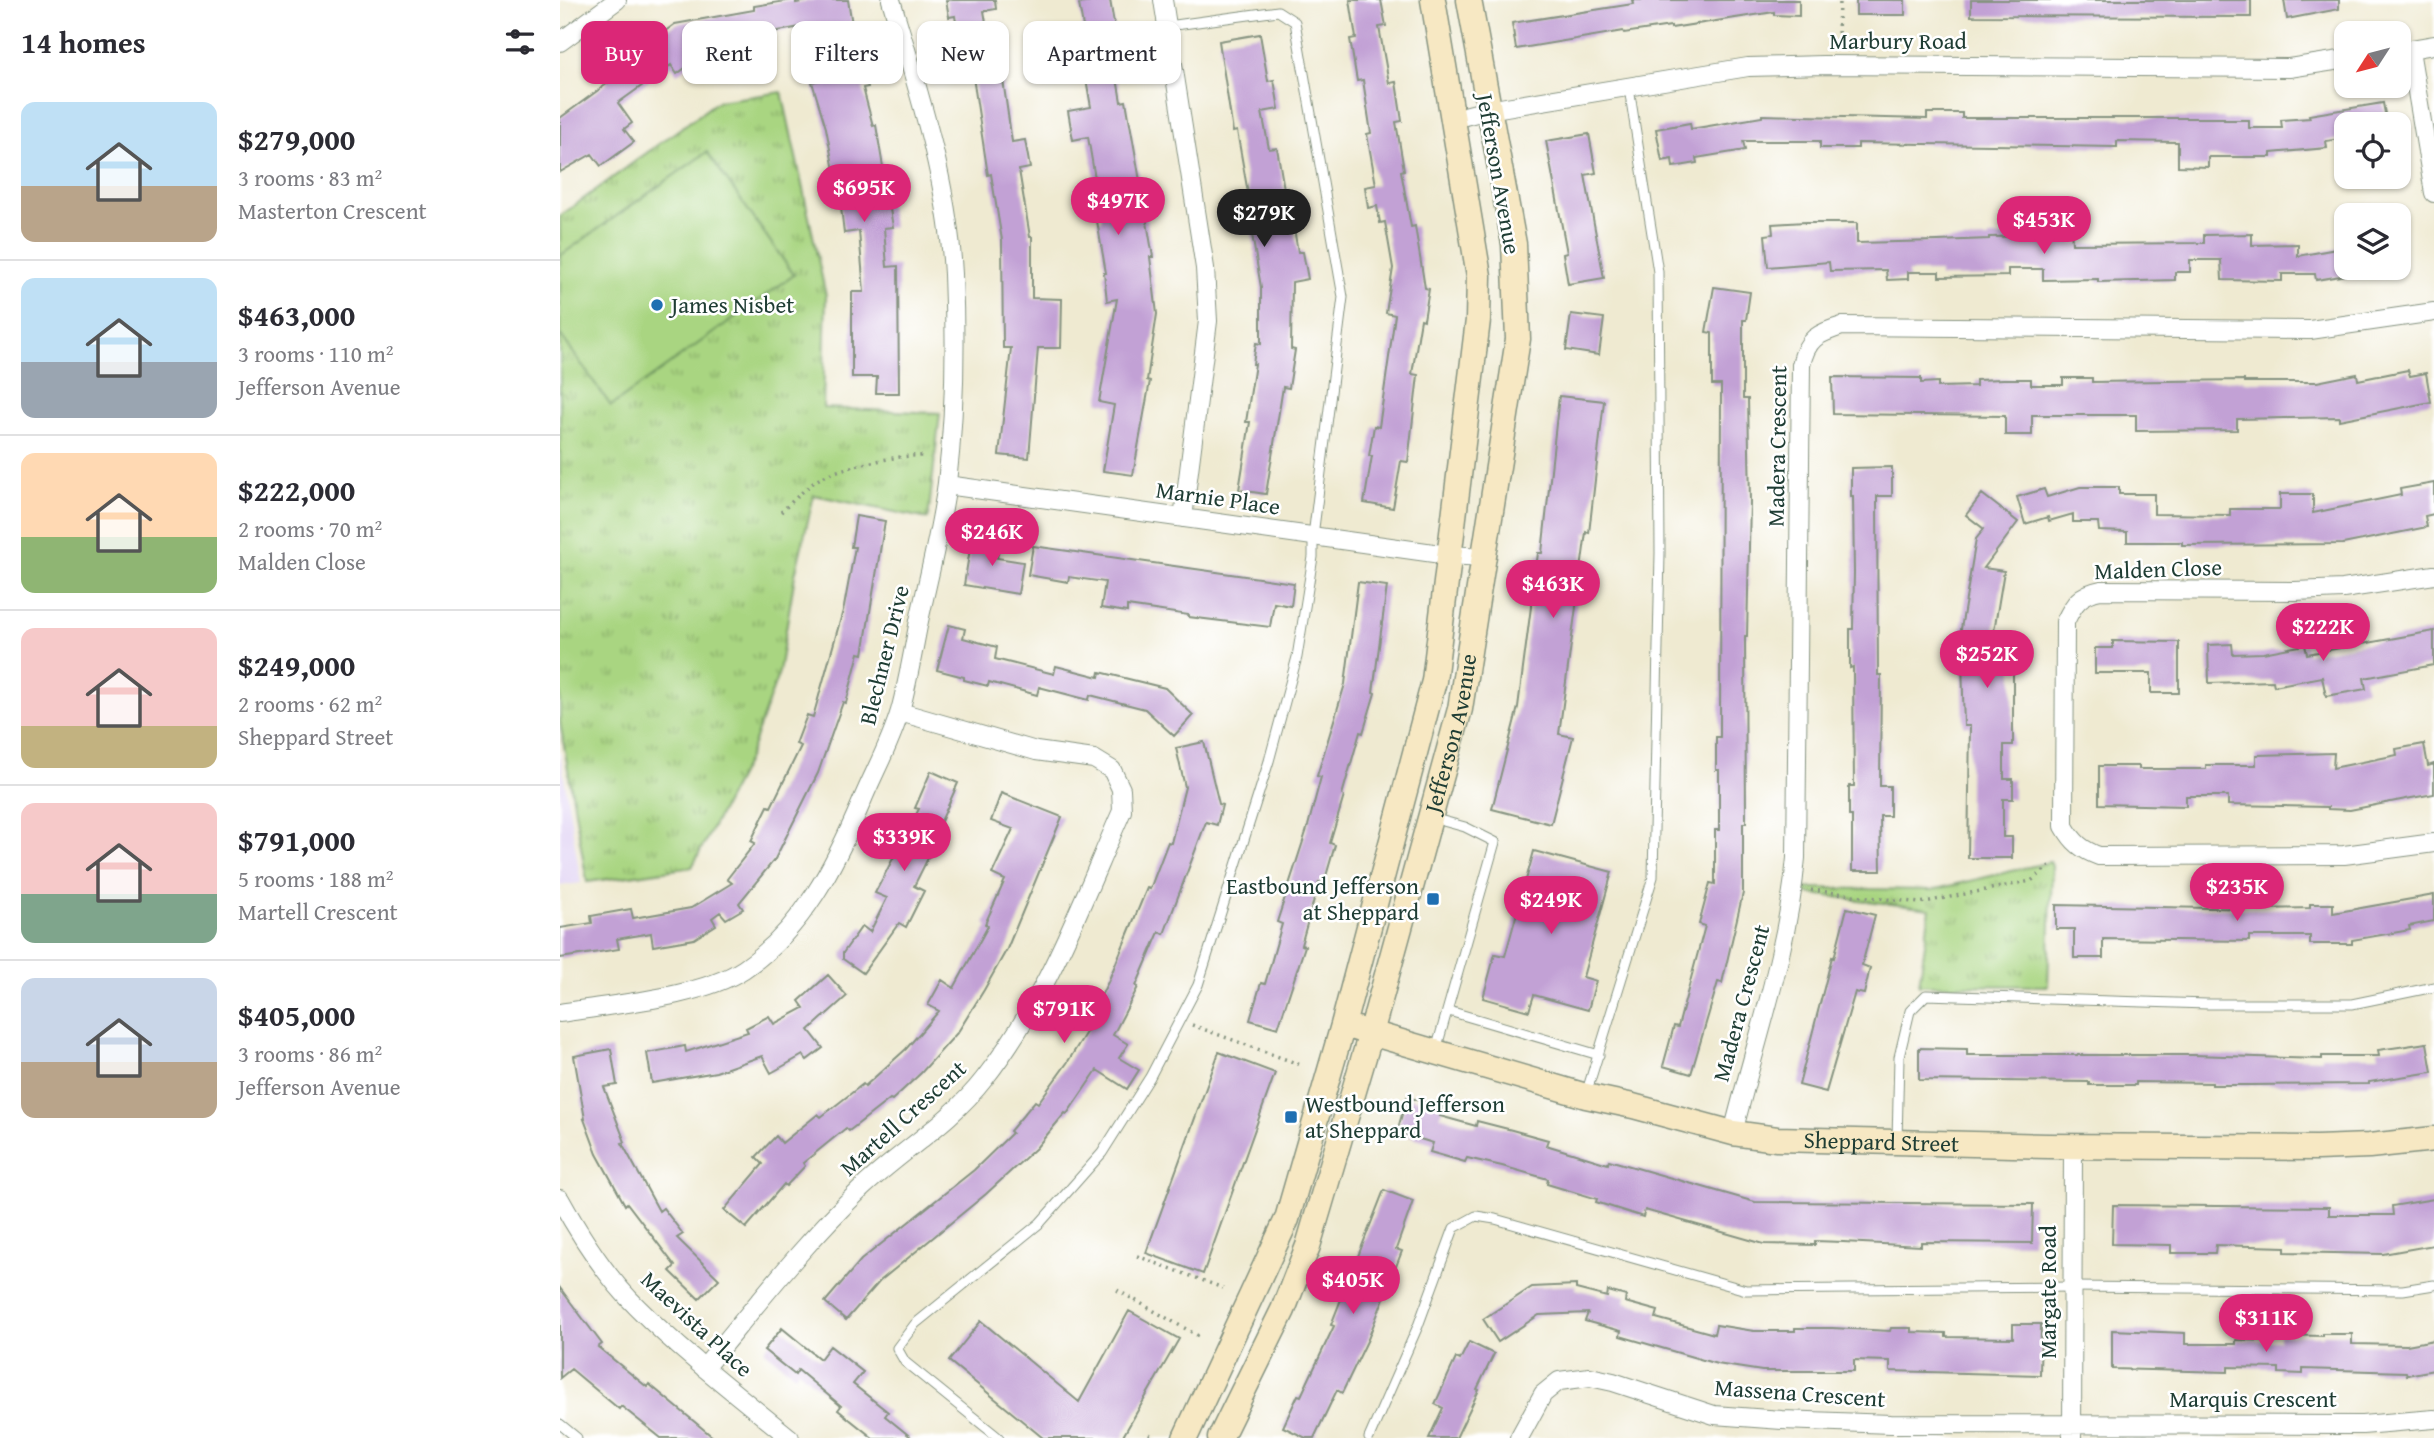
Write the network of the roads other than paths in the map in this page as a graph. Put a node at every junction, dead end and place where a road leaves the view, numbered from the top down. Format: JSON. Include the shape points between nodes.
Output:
{"nodes":[{"id":1,"x":617,"y":0,"type":"edge"},
{"id":2,"x":891,"y":0,"type":"edge"},
{"id":3,"x":1163,"y":0,"type":"edge"},
{"id":4,"x":1433,"y":0,"type":"edge"},
{"id":5,"x":1469,"y":0,"type":"edge"},
{"id":6,"x":1167,"y":21,"type":"edge"},
{"id":7,"x":1181,"y":24,"type":"edge"},
{"id":8,"x":560,"y":42,"type":"edge"},
{"id":9,"x":2434,"y":45,"type":"edge"},
{"id":10,"x":2412,"y":49,"type":"edge"},
{"id":11,"x":2334,"y":61,"type":"edge"},
{"id":12,"x":1177,"y":84,"type":"edge"},
{"id":13,"x":1629,"y":88,"type":"junction"},
{"id":14,"x":2412,"y":88,"type":"edge"},
{"id":15,"x":1488,"y":110,"type":"junction"},
{"id":16,"x":1453,"y":119,"type":"junction"},
{"id":17,"x":2434,"y":193,"type":"edge"},
{"id":18,"x":2434,"y":312,"type":"edge"},
{"id":19,"x":947,"y":485,"type":"junction"},
{"id":20,"x":1183,"y":518,"type":"junction"},
{"id":21,"x":1313,"y":536,"type":"junction"},
{"id":22,"x":1448,"y":555,"type":"junction"},
{"id":23,"x":1484,"y":557,"type":"junction"},
{"id":24,"x":2434,"y":575,"type":"edge"},
{"id":25,"x":900,"y":712,"type":"junction"},
{"id":26,"x":1430,"y":818,"type":"junction"},
{"id":27,"x":2434,"y":843,"type":"edge"},
{"id":28,"x":2434,"y":987,"type":"edge"},
{"id":29,"x":1449,"y":1011,"type":"junction"},
{"id":30,"x":560,"y":1013,"type":"edge"},
{"id":31,"x":1343,"y":1025,"type":"junction"},
{"id":32,"x":1371,"y":1033,"type":"junction"},
{"id":33,"x":1436,"y":1052,"type":"junction"},
{"id":34,"x":1599,"y":1055,"type":"junction"},
{"id":35,"x":1586,"y":1096,"type":"junction"},
{"id":36,"x":1733,"y":1133,"type":"junction"},
{"id":37,"x":2434,"y":1139,"type":"edge"},
{"id":38,"x":1897,"y":1142,"type":"junction"},
{"id":39,"x":2073,"y":1146,"type":"junction"},
{"id":40,"x":560,"y":1199,"type":"edge"},
{"id":41,"x":2434,"y":1285,"type":"edge"},
{"id":42,"x":2072,"y":1287,"type":"junction"},
{"id":43,"x":704,"y":1368,"type":"junction"},
{"id":44,"x":2434,"y":1419,"type":"edge"},
{"id":45,"x":560,"y":1424,"type":"edge"},
{"id":46,"x":2072,"y":1430,"type":"edge"},
{"id":47,"x":1195,"y":1435,"type":"edge"},
{"id":48,"x":577,"y":1438,"type":"edge"},
{"id":49,"x":790,"y":1438,"type":"edge"},
{"id":50,"x":999,"y":1438,"type":"edge"},
{"id":51,"x":1220,"y":1438,"type":"edge"},
{"id":52,"x":1369,"y":1438,"type":"edge"},
{"id":53,"x":1519,"y":1438,"type":"edge"}],
"edges":[{"from":1,"to":8,"type":"street"},
{"from":2,"to":19,"type":"street","name":"Blechner Drive","via":[[920,95],[947,218],[953,274],[954,385]]},
{"from":3,"to":6,"type":"street"},
{"from":4,"to":16,"type":"street","name":"Jefferson Avenue"},
{"from":5,"to":15,"type":"street","name":"Jefferson Avenue"},
{"from":7,"to":21,"type":"lane","via":[[1278,11],[1295,22],[1343,297]]},
{"from":9,"to":10,"type":"street"},
{"from":11,"to":13,"type":"street","name":"Marbury Road","via":[[2289,68],[1748,67]]},
{"from":12,"to":20,"type":"street","via":[[1205,268],[1208,321]]},
{"from":13,"to":15,"type":"street","name":"Marbury Road"},
{"from":13,"to":34,"type":"lane","via":[[1658,272],[1660,553],[1653,877]]},
{"from":14,"to":17,"type":"street"},
{"from":15,"to":16,"type":"street","name":"Marbury Road"},
{"from":15,"to":23,"type":"street","name":"Jefferson Avenue","via":[[1514,244],[1518,340]]},
{"from":16,"to":22,"type":"street","name":"Jefferson Avenue","via":[[1479,276],[1478,320]]},
{"from":18,"to":36,"type":"street","name":"Madera Crescent","via":[[2309,330],[1842,326],[1813,338],[1801,365],[1794,886]]},
{"from":19,"to":20,"type":"street","name":"Marnie Place"},
{"from":19,"to":25,"type":"street","name":"Blechner Drive"},
{"from":20,"to":21,"type":"street","name":"Marnie Place"},
{"from":21,"to":22,"type":"street","name":"Marnie Place"},
{"from":21,"to":50,"type":"lane","via":[[1294,670],[1198,985],[1150,1077],[1102,1153],[1040,1223],[915,1324],[897,1348],[905,1362]]},
{"from":22,"to":23,"type":"street","name":"Marnie Place"},
{"from":22,"to":31,"type":"street","name":"Jefferson Avenue","via":[[1434,681]]},
{"from":23,"to":26,"type":"street","name":"Jefferson Avenue","via":[[1460,709]]},
{"from":24,"to":27,"type":"street","name":"Malden Close","via":[[2319,590],[2085,593],[2073,604],[2065,622],[2064,826],[2073,841],[2099,856],[2344,855]]},
{"from":25,"to":30,"type":"street","name":"Blechner Drive","via":[[823,883],[804,912],[764,954],[742,970],[699,989]]},
{"from":25,"to":43,"type":"street","name":"Martell Crescent","via":[[1036,751],[1094,760],[1112,770],[1121,789],[1122,811],[1045,984],[984,1080],[833,1216]]},
{"from":26,"to":29,"type":"lane","via":[[1465,827],[1495,842]]},
{"from":26,"to":32,"type":"street","name":"Jefferson Avenue"},
{"from":28,"to":38,"type":"lane","via":[[2352,1004],[1926,995],[1910,1011],[1899,1057]]},
{"from":29,"to":33,"type":"lane"},
{"from":29,"to":34,"type":"lane"},
{"from":31,"to":32,"type":"street","name":"Sheppard Street"},
{"from":31,"to":47,"type":"street","name":"Jefferson Avenue","via":[[1287,1219]]},
{"from":32,"to":33,"type":"street","name":"Sheppard Street"},
{"from":32,"to":51,"type":"street","name":"Jefferson Avenue","via":[[1308,1246],[1283,1310]]},
{"from":33,"to":35,"type":"street","name":"Sheppard Street"},
{"from":34,"to":35,"type":"lane"},
{"from":35,"to":36,"type":"street","name":"Sheppard Street"},
{"from":36,"to":38,"type":"street","name":"Sheppard Street","via":[[1777,1139]]},
{"from":37,"to":39,"type":"street","name":"Sheppard Street","via":[[2317,1148]]},
{"from":38,"to":39,"type":"street","name":"Sheppard Street"},
{"from":39,"to":42,"type":"street","name":"Margate Road"},
{"from":40,"to":43,"type":"street","name":"Maevista Place","via":[[601,1263],[637,1307]]},
{"from":41,"to":42,"type":"lane","via":[[2403,1290]]},
{"from":42,"to":46,"type":"street","name":"Margate Road"},
{"from":42,"to":52,"type":"lane","via":[[1746,1290],[1476,1216],[1454,1228]]},
{"from":43,"to":49,"type":"street","name":"Maevista Place"},
{"from":44,"to":46,"type":"street","name":"Marquis Crescent"},
{"from":45,"to":48,"type":"lane"},
{"from":46,"to":53,"type":"street","name":"Massena Crescent","via":[[1714,1415],[1590,1377],[1559,1381],[1543,1394]]}]}
